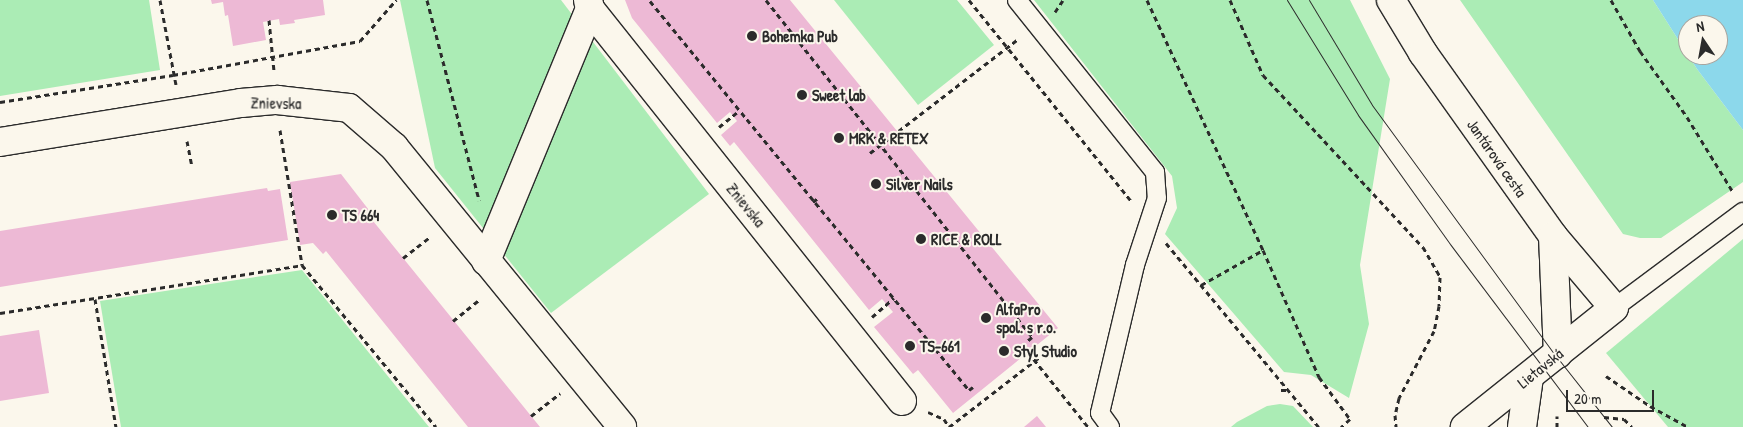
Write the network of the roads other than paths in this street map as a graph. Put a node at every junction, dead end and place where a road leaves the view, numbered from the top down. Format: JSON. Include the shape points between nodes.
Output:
{"nodes":[{"id":1,"x":1017,"y":0,"type":"edge"},
{"id":2,"x":1391,"y":0,"type":"edge"},
{"id":3,"x":589,"y":4,"type":"edge"},
{"id":4,"x":0,"y":142,"type":"edge"},
{"id":5,"x":1743,"y":212,"type":"edge"},
{"id":6,"x":1553,"y":236,"type":"junction"},
{"id":7,"x":486,"y":261,"type":"junction"},
{"id":8,"x":1614,"y":308,"type":"junction"},
{"id":9,"x":1558,"y":354,"type":"junction"},
{"id":10,"x":1529,"y":377,"type":"junction"},
{"id":11,"x":902,"y":401,"type":"dead end"},
{"id":12,"x":622,"y":427,"type":"edge"},
{"id":13,"x":1110,"y":427,"type":"edge"},
{"id":14,"x":1465,"y":427,"type":"edge"},
{"id":15,"x":1522,"y":427,"type":"edge"}],
"edges":[{"from":1,"to":13,"type":"lane","via":[[1155,172],[1157,198],[1135,265],[1100,413]]},
{"from":2,"to":6,"type":"street","name":"Jantárová cesta","via":[[1423,53]]},
{"from":3,"to":7,"type":"street","name":"Znievska"},
{"from":3,"to":11,"type":"street","name":"Znievska"},
{"from":4,"to":7,"type":"street","name":"Znievska","via":[[241,103],[277,100],[349,108],[394,147]]},
{"from":5,"to":8,"type":"lane"},
{"from":6,"to":8,"type":"street","name":"Jantárová cesta"},
{"from":6,"to":9,"type":"street"},
{"from":7,"to":12,"type":"street","name":"Znievska"},
{"from":8,"to":9,"type":"street","name":"Lietavská"},
{"from":9,"to":10,"type":"street","name":"Lietavská"},
{"from":10,"to":14,"type":"street","name":"Lietavská"},
{"from":10,"to":15,"type":"street"}]}
